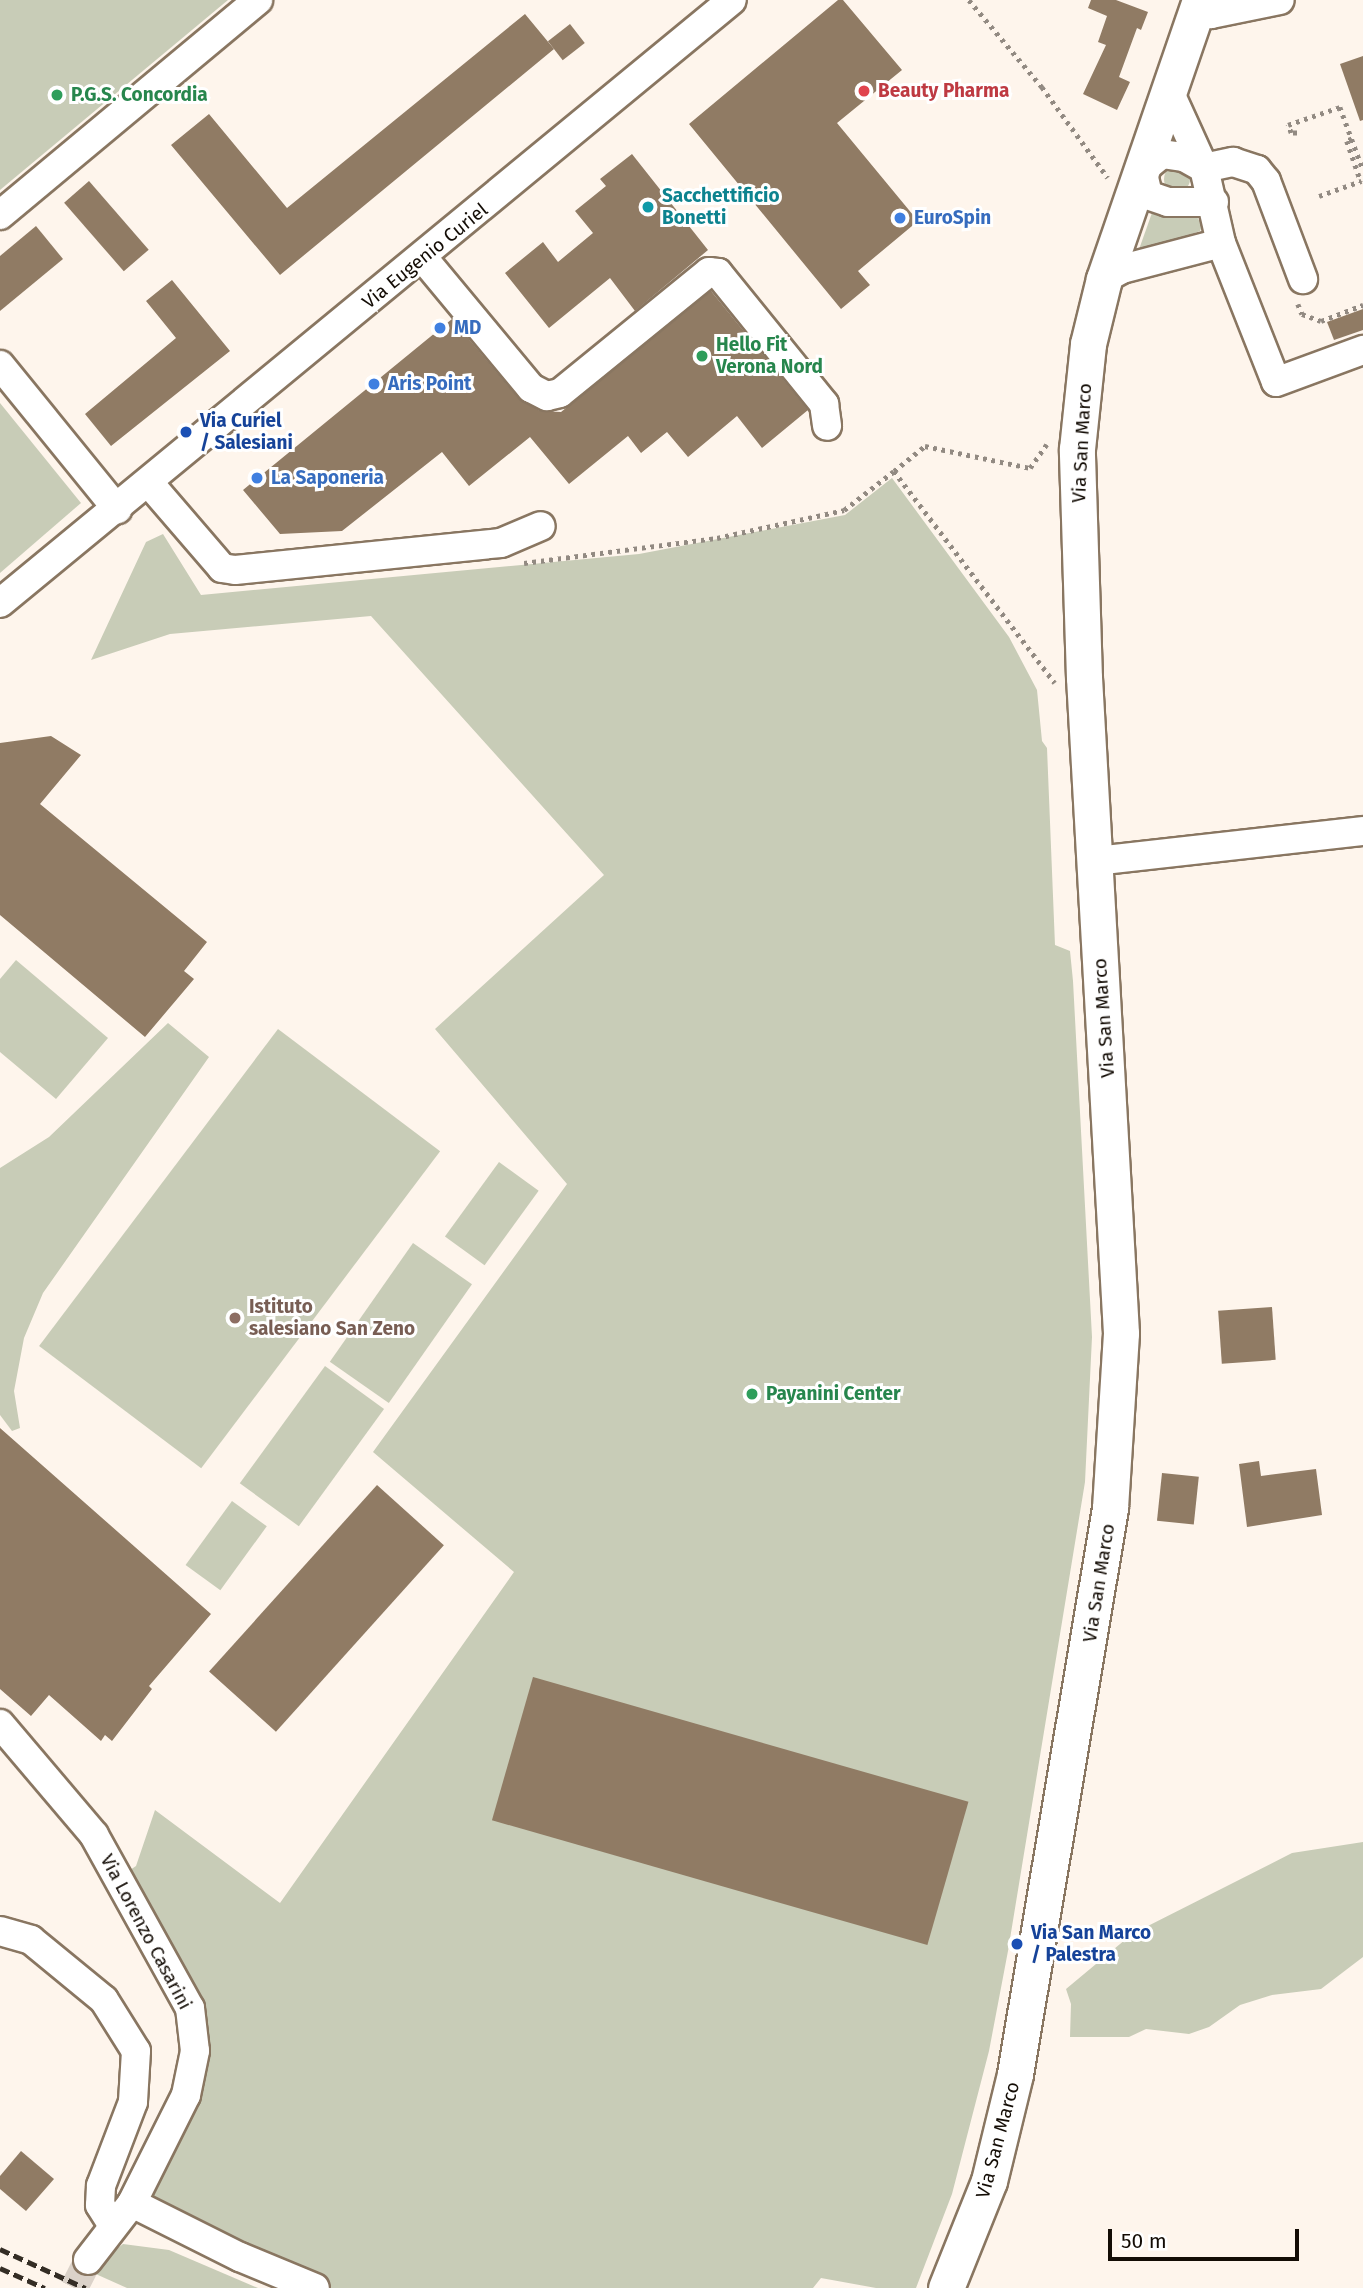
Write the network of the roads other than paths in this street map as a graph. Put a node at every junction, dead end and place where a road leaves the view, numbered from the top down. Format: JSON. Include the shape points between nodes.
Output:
{"nodes":[{"id":1,"x":258,"y":0,"type":"edge"},
{"id":2,"x":732,"y":0,"type":"edge"},
{"id":3,"x":1280,"y":0,"type":"edge"},
{"id":4,"x":1198,"y":5,"type":"edge"},
{"id":5,"x":1169,"y":91,"type":"junction"},
{"id":6,"x":1204,"y":168,"type":"junction"},
{"id":7,"x":1142,"y":170,"type":"junction"},
{"id":8,"x":1214,"y":202,"type":"junction"},
{"id":9,"x":0,"y":215,"type":"edge"},
{"id":10,"x":1221,"y":243,"type":"junction"},
{"id":11,"x":424,"y":258,"type":"junction"},
{"id":12,"x":1104,"y":279,"type":"junction"},
{"id":13,"x":1298,"y":286,"type":"road end"},
{"id":14,"x":1363,"y":350,"type":"edge"},
{"id":15,"x":0,"y":365,"type":"edge"},
{"id":16,"x":827,"y":426,"type":"dead end"},
{"id":17,"x":149,"y":483,"type":"junction"},
{"id":18,"x":117,"y":509,"type":"junction"},
{"id":19,"x":541,"y":526,"type":"dead end"},
{"id":20,"x":0,"y":603,"type":"edge"},
{"id":21,"x":1363,"y":831,"type":"edge"},
{"id":22,"x":1095,"y":861,"type":"junction"},
{"id":23,"x":0,"y":1724,"type":"edge"},
{"id":24,"x":0,"y":1931,"type":"edge"},
{"id":25,"x":132,"y":2203,"type":"junction"},
{"id":26,"x":113,"y":2226,"type":"junction"},
{"id":27,"x":88,"y":2260,"type":"tunnel mouth"},
{"id":28,"x":315,"y":2288,"type":"edge"},
{"id":29,"x":946,"y":2288,"type":"edge"}],
"edges":[{"from":1,"to":9,"type":"street"},
{"from":2,"to":11,"type":"street","name":"Via Eugenio Curiel"},
{"from":3,"to":4,"type":"street","via":[[1210,14]]},
{"from":4,"to":5,"type":"main road","name":"Via San Marco"},
{"from":5,"to":6,"type":"street"},
{"from":5,"to":7,"type":"main road","name":"Via San Marco"},
{"from":6,"to":7,"type":"street","via":[[1184,157],[1162,154]]},
{"from":6,"to":8,"type":"street"},
{"from":6,"to":13,"type":"street","via":[[1233,162],[1257,170],[1266,181]]},
{"from":7,"to":8,"type":"street","via":[[1148,195],[1168,202]]},
{"from":7,"to":12,"type":"main road","name":"Via San Marco"},
{"from":8,"to":10,"type":"street"},
{"from":10,"to":12,"type":"street","via":[[1122,269]]},
{"from":10,"to":14,"type":"street","via":[[1276,382]]},
{"from":11,"to":16,"type":"street","via":[[531,388],[547,396],[561,393],[709,272],[718,273],[824,404]]},
{"from":11,"to":17,"type":"street","name":"Via Eugenio Curiel"},
{"from":12,"to":22,"type":"main road","name":"Via San Marco","via":[[1088,344],[1077,449]]},
{"from":15,"to":18,"type":"street"},
{"from":17,"to":18,"type":"street","name":"Via Eugenio Curiel"},
{"from":17,"to":19,"type":"street","via":[[222,568],[235,570],[501,543]]},
{"from":18,"to":20,"type":"street","name":"Via Eugenio Curiel"},
{"from":21,"to":22,"type":"street"},
{"from":22,"to":29,"type":"main road","name":"Via San Marco","via":[[1121,1333],[1110,1507],[1015,2074],[989,2181]]},
{"from":23,"to":25,"type":"street","name":"Via Lorenzo Casarini","via":[[94,1835],[190,2008],[195,2051],[186,2095]]},
{"from":24,"to":26,"type":"street","via":[[32,1940],[104,2000],[136,2051],[133,2102],[101,2186],[100,2205]]},
{"from":25,"to":26,"type":"street","name":"Via Lorenzo Casarini"},
{"from":25,"to":28,"type":"street"},
{"from":26,"to":27,"type":"street","name":"Via Lorenzo Casarini"}]}
